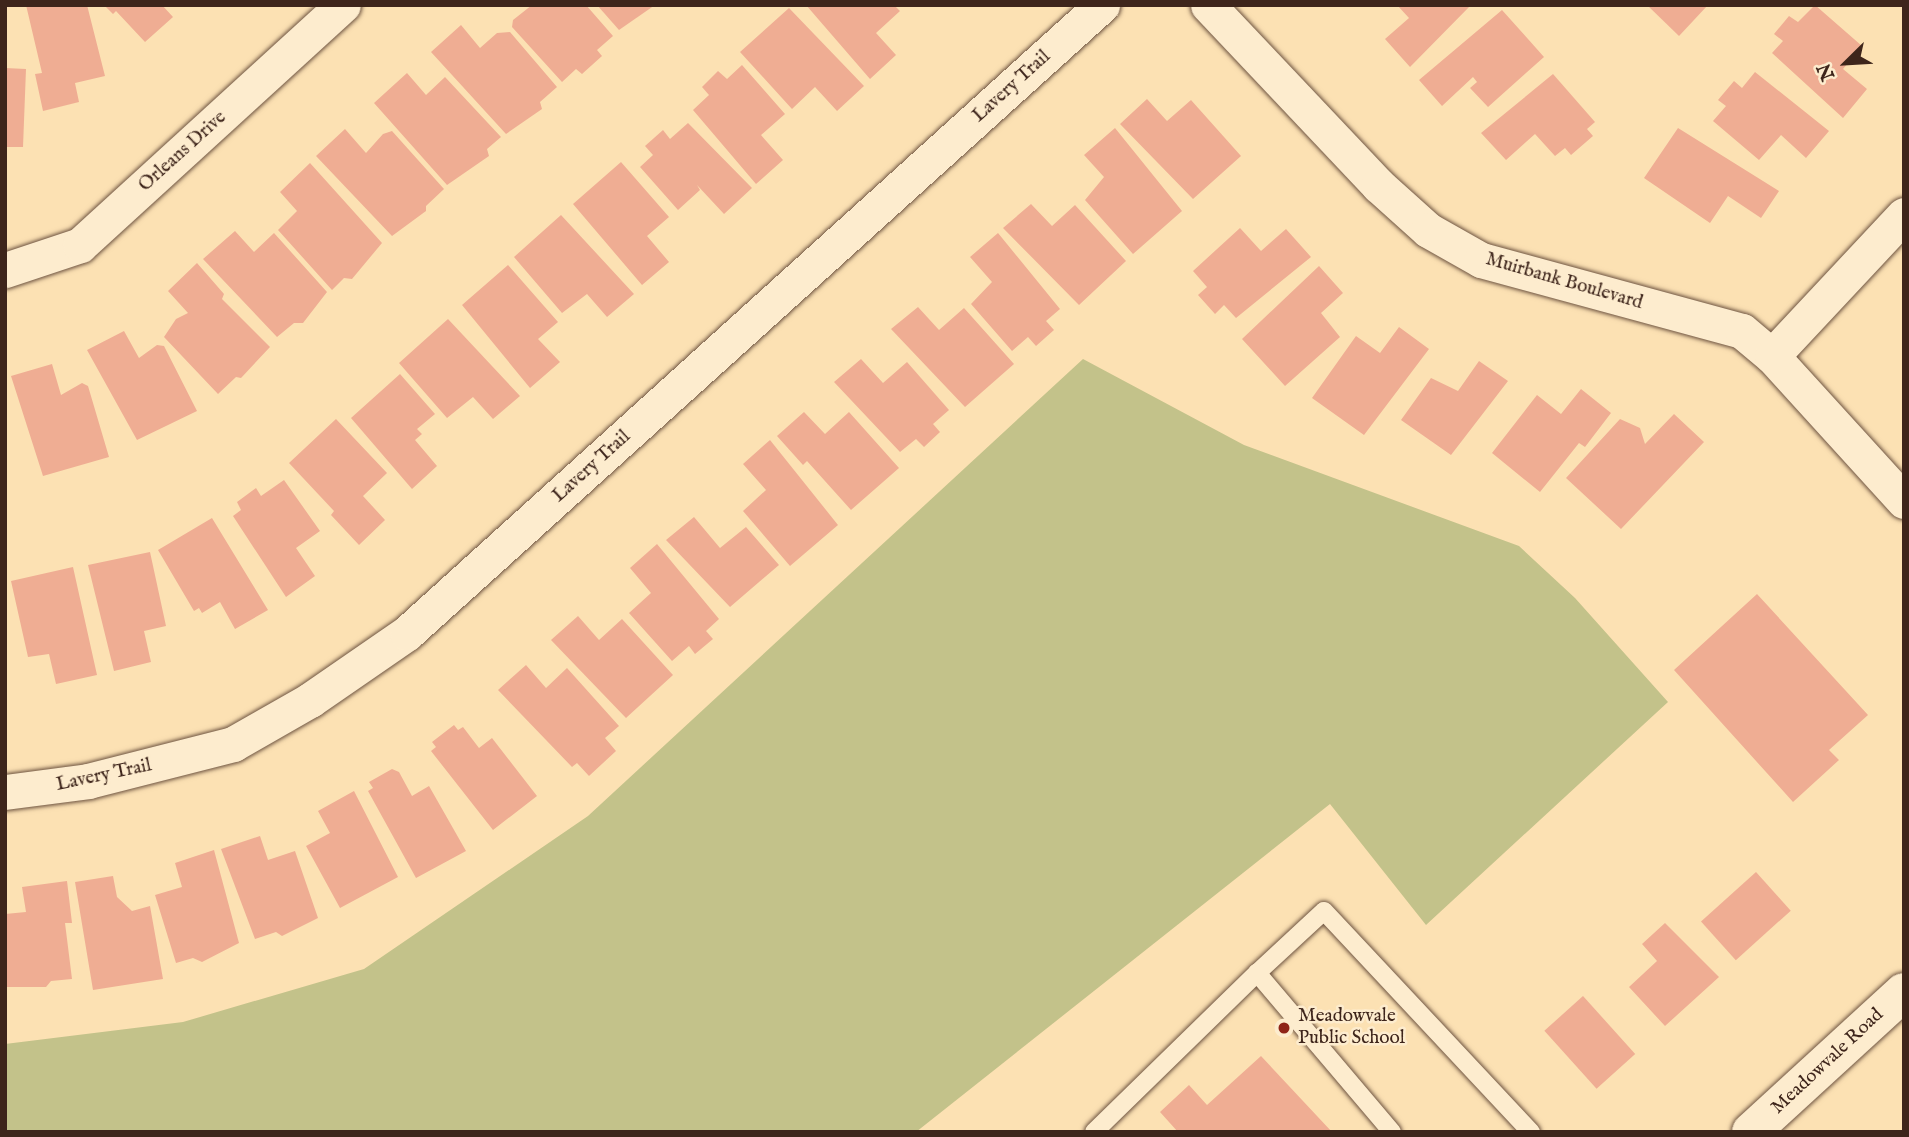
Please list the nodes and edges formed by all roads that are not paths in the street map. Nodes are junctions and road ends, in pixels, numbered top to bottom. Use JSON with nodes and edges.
{"nodes":[{"id":1,"x":343,"y":5,"type":"edge"},
{"id":2,"x":1102,"y":5,"type":"edge"},
{"id":3,"x":1208,"y":5,"type":"edge"},
{"id":4,"x":1904,"y":215,"type":"edge"},
{"id":5,"x":5,"y":270,"type":"edge"},
{"id":6,"x":1772,"y":356,"type":"junction"},
{"id":7,"x":1904,"y":501,"type":"edge"},
{"id":8,"x":5,"y":792,"type":"edge"},
{"id":9,"x":1257,"y":972,"type":"junction"},
{"id":10,"x":1904,"y":992,"type":"edge"},
{"id":11,"x":1094,"y":1132,"type":"edge"},
{"id":12,"x":1392,"y":1132,"type":"edge"},
{"id":13,"x":1531,"y":1132,"type":"edge"},
{"id":14,"x":1751,"y":1132,"type":"edge"}],
"edges":[{"from":1,"to":5,"type":"street","name":"Orleans Drive"},
{"from":2,"to":8,"type":"street","name":"Lavery Trail"},
{"from":3,"to":6,"type":"street","name":"Muirbank Boulevard"},
{"from":4,"to":6,"type":"street"},
{"from":6,"to":7,"type":"street","name":"Muirbank Boulevard"},
{"from":9,"to":11,"type":"lane"},
{"from":9,"to":12,"type":"lane"},
{"from":9,"to":13,"type":"lane"},
{"from":10,"to":14,"type":"main road","name":"Meadowvale Road"}]}
